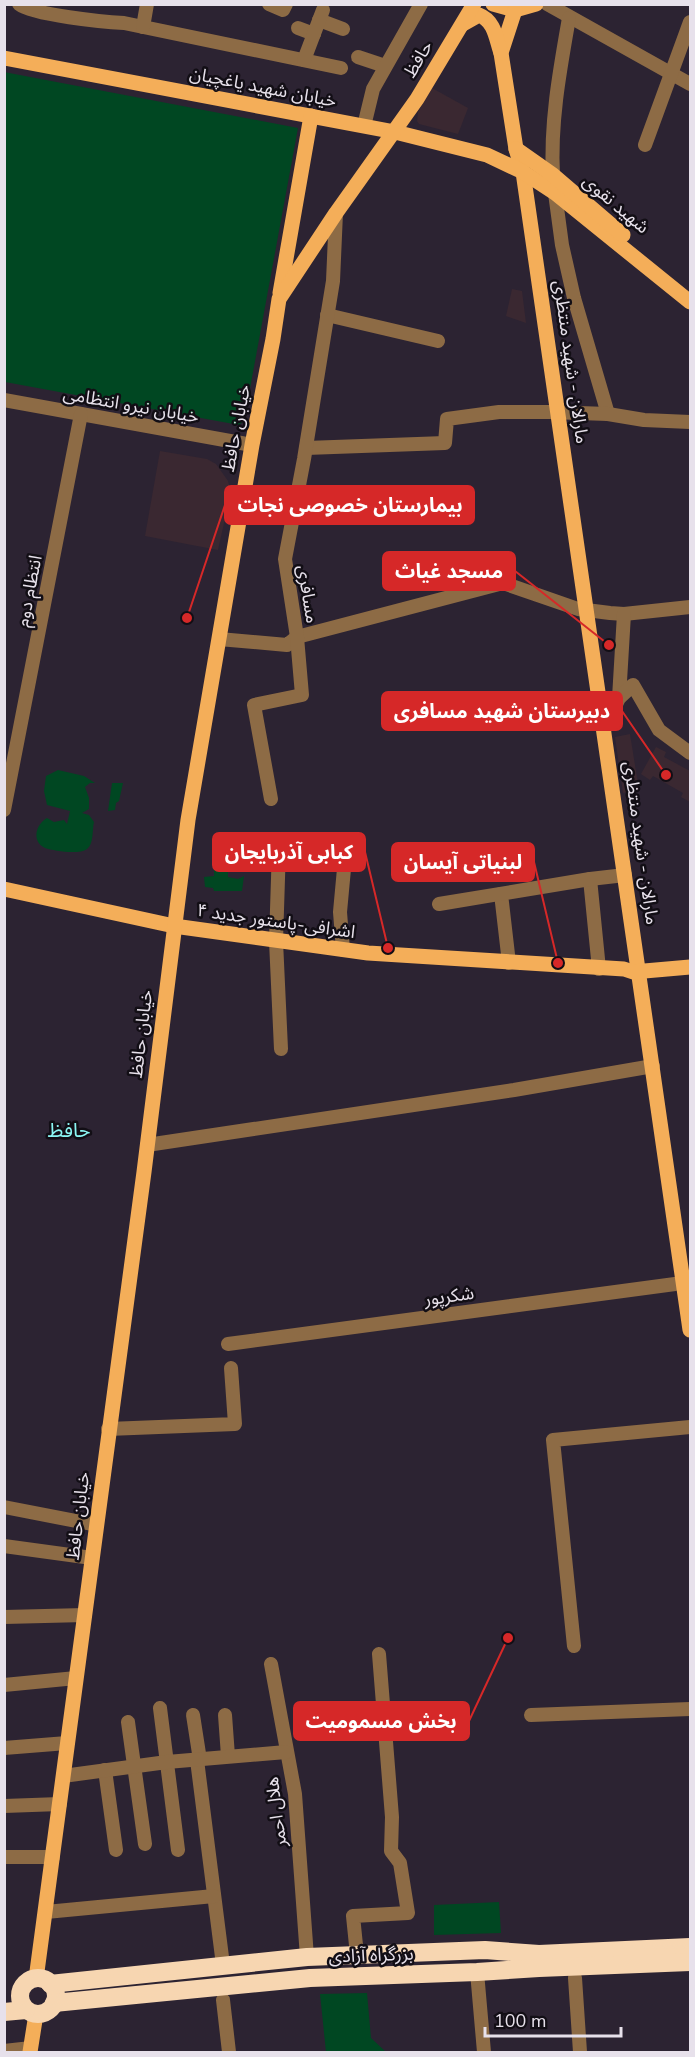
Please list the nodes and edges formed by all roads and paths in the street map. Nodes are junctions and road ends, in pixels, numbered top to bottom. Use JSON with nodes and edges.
{"nodes":[{"id":1,"x":19,"y":4,"type":"edge"},
{"id":2,"x":147,"y":4,"type":"edge"},
{"id":3,"x":269,"y":4,"type":"edge"},
{"id":4,"x":286,"y":4,"type":"edge"},
{"id":5,"x":422,"y":4,"type":"edge"},
{"id":6,"x":474,"y":4,"type":"edge"},
{"id":7,"x":493,"y":4,"type":"edge"},
{"id":8,"x":536,"y":4,"type":"edge"},
{"id":9,"x":547,"y":4,"type":"edge"},
{"id":10,"x":52,"y":9,"type":"edge"},
{"id":11,"x":514,"y":10,"type":"junction"},
{"id":12,"x":569,"y":18,"type":"junction"},
{"id":13,"x":690,"y":22,"type":"edge"},
{"id":14,"x":461,"y":25,"type":"junction"},
{"id":15,"x":143,"y":27,"type":"junction"},
{"id":16,"x":298,"y":28,"type":"dead end"},
{"id":17,"x":343,"y":29,"type":"dead end"},
{"id":18,"x":314,"y":34,"type":"junction"},
{"id":19,"x":501,"y":53,"type":"junction"},
{"id":20,"x":358,"y":57,"type":"dead end"},
{"id":21,"x":4,"y":58,"type":"edge"},
{"id":22,"x":304,"y":60,"type":"junction"},
{"id":23,"x":386,"y":66,"type":"junction"},
{"id":24,"x":341,"y":68,"type":"dead end"},
{"id":25,"x":673,"y":75,"type":"junction"},
{"id":26,"x":690,"y":84,"type":"edge"},
{"id":27,"x":311,"y":116,"type":"junction"},
{"id":28,"x":364,"y":126,"type":"junction"},
{"id":29,"x":395,"y":132,"type":"junction"},
{"id":30,"x":645,"y":145,"type":"dead end"},
{"id":31,"x":516,"y":149,"type":"junction"},
{"id":32,"x":518,"y":169,"type":"junction"},
{"id":33,"x":553,"y":175,"type":"junction"},
{"id":34,"x":555,"y":193,"type":"junction"},
{"id":35,"x":336,"y":213,"type":"junction"},
{"id":36,"x":690,"y":290,"type":"edge"},
{"id":37,"x":279,"y":299,"type":"junction"},
{"id":38,"x":690,"y":302,"type":"edge"},
{"id":39,"x":327,"y":315,"type":"junction"},
{"id":40,"x":438,"y":341,"type":"dead end"},
{"id":41,"x":4,"y":400,"type":"edge"},
{"id":42,"x":554,"y":412,"type":"junction"},
{"id":43,"x":81,"y":414,"type":"junction"},
{"id":44,"x":608,"y":414,"type":"junction"},
{"id":45,"x":690,"y":422,"type":"edge"},
{"id":46,"x":252,"y":445,"type":"junction"},
{"id":47,"x":306,"y":448,"type":"junction"},
{"id":48,"x":690,"y":607,"type":"edge"},
{"id":49,"x":588,"y":610,"type":"junction"},
{"id":50,"x":624,"y":614,"type":"junction"},
{"id":51,"x":297,"y":637,"type":"junction"},
{"id":52,"x":219,"y":639,"type":"junction"},
{"id":53,"x":619,"y":698,"type":"junction"},
{"id":54,"x":605,"y":728,"type":"junction"},
{"id":55,"x":690,"y":753,"type":"edge"},
{"id":56,"x":271,"y":799,"type":"dead end"},
{"id":57,"x":4,"y":810,"type":"edge"},
{"id":58,"x":279,"y":847,"type":"dead end"},
{"id":59,"x":345,"y":858,"type":"dead end"},
{"id":60,"x":626,"y":875,"type":"junction"},
{"id":61,"x":590,"y":879,"type":"junction"},
{"id":62,"x":4,"y":889,"type":"edge"},
{"id":63,"x":501,"y":894,"type":"junction"},
{"id":64,"x":439,"y":904,"type":"dead end"},
{"id":65,"x":174,"y":926,"type":"junction"},
{"id":66,"x":276,"y":941,"type":"junction"},
{"id":67,"x":343,"y":950,"type":"junction"},
{"id":68,"x":690,"y":957,"type":"edge"},
{"id":69,"x":509,"y":963,"type":"junction"},
{"id":70,"x":690,"y":967,"type":"edge"},
{"id":71,"x":599,"y":969,"type":"junction"},
{"id":72,"x":634,"y":969,"type":"junction"},
{"id":73,"x":281,"y":1049,"type":"dead end"},
{"id":74,"x":653,"y":1066,"type":"junction"},
{"id":75,"x":147,"y":1145,"type":"junction"},
{"id":76,"x":686,"y":1261,"type":"edge"},
{"id":77,"x":675,"y":1284,"type":"dead end"},
{"id":78,"x":690,"y":1330,"type":"edge"},
{"id":79,"x":228,"y":1344,"type":"dead end"},
{"id":80,"x":231,"y":1368,"type":"dead end"},
{"id":81,"x":690,"y":1426,"type":"edge"},
{"id":82,"x":108,"y":1429,"type":"junction"},
{"id":83,"x":4,"y":1507,"type":"edge"},
{"id":84,"x":97,"y":1525,"type":"junction"},
{"id":85,"x":4,"y":1546,"type":"edge"},
{"id":86,"x":93,"y":1558,"type":"junction"},
{"id":87,"x":85,"y":1615,"type":"junction"},
{"id":88,"x":4,"y":1617,"type":"edge"},
{"id":89,"x":574,"y":1646,"type":"dead end"},
{"id":90,"x":379,"y":1654,"type":"dead end"},
{"id":91,"x":271,"y":1664,"type":"dead end"},
{"id":92,"x":76,"y":1678,"type":"junction"},
{"id":93,"x":4,"y":1685,"type":"edge"},
{"id":94,"x":160,"y":1708,"type":"dead end"},
{"id":95,"x":690,"y":1709,"type":"edge"},
{"id":96,"x":193,"y":1715,"type":"dead end"},
{"id":97,"x":225,"y":1715,"type":"dead end"},
{"id":98,"x":531,"y":1715,"type":"dead end"},
{"id":99,"x":128,"y":1722,"type":"dead end"},
{"id":100,"x":67,"y":1743,"type":"junction"},
{"id":101,"x":4,"y":1748,"type":"edge"},
{"id":102,"x":286,"y":1752,"type":"junction"},
{"id":103,"x":228,"y":1756,"type":"junction"},
{"id":104,"x":198,"y":1760,"type":"junction"},
{"id":105,"x":167,"y":1762,"type":"junction"},
{"id":106,"x":136,"y":1766,"type":"junction"},
{"id":107,"x":105,"y":1770,"type":"junction"},
{"id":108,"x":63,"y":1776,"type":"junction"},
{"id":109,"x":60,"y":1804,"type":"junction"},
{"id":110,"x":4,"y":1806,"type":"edge"},
{"id":111,"x":145,"y":1844,"type":"dead end"},
{"id":112,"x":116,"y":1850,"type":"dead end"},
{"id":113,"x":178,"y":1850,"type":"dead end"},
{"id":114,"x":4,"y":1857,"type":"edge"},
{"id":115,"x":53,"y":1857,"type":"junction"},
{"id":116,"x":214,"y":1896,"type":"junction"},
{"id":117,"x":45,"y":1912,"type":"junction"},
{"id":118,"x":690,"y":1938,"type":"edge"},
{"id":119,"x":690,"y":1947,"type":"edge"},
{"id":120,"x":485,"y":1950,"type":"junction"},
{"id":121,"x":357,"y":1955,"type":"junction"},
{"id":122,"x":306,"y":1957,"type":"junction"},
{"id":123,"x":690,"y":1962,"type":"edge"},
{"id":124,"x":223,"y":1965,"type":"junction"},
{"id":125,"x":477,"y":1972,"type":"junction"},
{"id":126,"x":690,"y":1974,"type":"edge"},
{"id":127,"x":575,"y":1978,"type":"junction"},
{"id":128,"x":28,"y":1985,"type":"edge"},
{"id":129,"x":223,"y":2000,"type":"dead end"},
{"id":130,"x":54,"y":2003,"type":"junction"},
{"id":131,"x":31,"y":2012,"type":"junction"},
{"id":132,"x":4,"y":2013,"type":"edge"},
{"id":133,"x":4,"y":2050,"type":"edge"},
{"id":134,"x":31,"y":2050,"type":"edge"},
{"id":135,"x":229,"y":2052,"type":"edge"},
{"id":136,"x":484,"y":2052,"type":"edge"},
{"id":137,"x":580,"y":2052,"type":"edge"}],
"edges":[{"from":1,"to":10,"type":"street"},
{"from":2,"to":15,"type":"street"},
{"from":3,"to":4,"type":"street"},
{"from":5,"to":23,"type":"street"},
{"from":6,"to":14,"type":"main road","name":"حافظ"},
{"from":7,"to":11,"type":"main road"},
{"from":8,"to":11,"type":"main road"},
{"from":9,"to":12,"type":"street"},
{"from":10,"to":15,"type":"street"},
{"from":11,"to":19,"type":"main road"},
{"from":12,"to":25,"type":"street"},
{"from":12,"to":33,"type":"street"},
{"from":13,"to":25,"type":"street"},
{"from":14,"to":19,"type":"main road","name":"مارالان - شهید منتظری"},
{"from":14,"to":29,"type":"main road","name":"حافظ"},
{"from":15,"to":22,"type":"street"},
{"from":16,"to":18,"type":"street"},
{"from":17,"to":18,"type":"street"},
{"from":18,"to":22,"type":"street"},
{"from":19,"to":31,"type":"main road","name":"مارالان - شهید منتظری"},
{"from":20,"to":23,"type":"street"},
{"from":21,"to":27,"type":"main road","name":"خیابان شهید یاغچیان"},
{"from":22,"to":24,"type":"street"},
{"from":23,"to":28,"type":"street"},
{"from":25,"to":26,"type":"street"},
{"from":25,"to":30,"type":"street"},
{"from":27,"to":28,"type":"main road","name":"خیابان شهید یاغچیان"},
{"from":27,"to":37,"type":"main road"},
{"from":28,"to":29,"type":"main road","name":"خیابان شهید یاغچیان"},
{"from":29,"to":32,"type":"main road","name":"خیابان شهید یاغچیان"},
{"from":29,"to":35,"type":"main road","name":"خیابان حافظ"},
{"from":31,"to":32,"type":"main road","name":"مارالان - شهید منتظری"},
{"from":31,"to":33,"type":"main road","name":"شهید نقوی"},
{"from":32,"to":34,"type":"main road","name":"شهید نقوی"},
{"from":32,"to":42,"type":"main road","name":"مارالان - شهید منتظری"},
{"from":33,"to":36,"type":"main road","name":"شهید نقوی"},
{"from":34,"to":38,"type":"main road","name":"شهید نقوی"},
{"from":34,"to":44,"type":"street"},
{"from":35,"to":37,"type":"main road","name":"خیابان حافظ"},
{"from":35,"to":39,"type":"street","name":"مسافری"},
{"from":37,"to":46,"type":"main road","name":"خیابان حافظ"},
{"from":39,"to":40,"type":"street"},
{"from":39,"to":47,"type":"street","name":"مسافری"},
{"from":41,"to":43,"type":"street","name":"خیابان نیرو انتظامی"},
{"from":42,"to":44,"type":"street"},
{"from":42,"to":47,"type":"street"},
{"from":42,"to":49,"type":"main road","name":"مارالان - شهید منتظری"},
{"from":43,"to":46,"type":"street","name":"خیابان نیرو انتظامی"},
{"from":43,"to":57,"type":"street","name":"انتظام دوم"},
{"from":44,"to":45,"type":"street"},
{"from":46,"to":52,"type":"main road","name":"خیابان حافظ"},
{"from":47,"to":51,"type":"street","name":"مسافری"},
{"from":48,"to":50,"type":"street"},
{"from":49,"to":50,"type":"street"},
{"from":49,"to":51,"type":"street"},
{"from":49,"to":54,"type":"main road","name":"مارالان - شهید منتظری"},
{"from":50,"to":53,"type":"street"},
{"from":51,"to":52,"type":"street"},
{"from":51,"to":56,"type":"street","name":"مسافری"},
{"from":52,"to":65,"type":"main road","name":"خیابان حافظ"},
{"from":53,"to":54,"type":"street"},
{"from":53,"to":55,"type":"street"},
{"from":54,"to":60,"type":"main road","name":"مارالان - شهید منتظری"},
{"from":58,"to":66,"type":"street"},
{"from":59,"to":67,"type":"street"},
{"from":60,"to":61,"type":"street"},
{"from":60,"to":72,"type":"main road","name":"مارالان - شهید منتظری"},
{"from":61,"to":63,"type":"street"},
{"from":61,"to":71,"type":"street"},
{"from":62,"to":65,"type":"main road","name":"اشرافی-پاستور جدید ۴"},
{"from":63,"to":64,"type":"street"},
{"from":63,"to":69,"type":"street"},
{"from":65,"to":66,"type":"main road","name":"اشرافی-پاستور جدید ۴"},
{"from":65,"to":75,"type":"main road","name":"خیابان حافظ"},
{"from":66,"to":67,"type":"main road","name":"اشرافی-پاستور جدید ۴"},
{"from":66,"to":73,"type":"street"},
{"from":67,"to":69,"type":"main road","name":"اشرافی-پاستور جدید ۴"},
{"from":68,"to":72,"type":"main road"},
{"from":69,"to":71,"type":"main road","name":"اشرافی-پاستور جدید ۴"},
{"from":70,"to":72,"type":"main road"},
{"from":71,"to":72,"type":"main road","name":"اشرافی-پاستور جدید ۴"},
{"from":72,"to":74,"type":"main road","name":"مارالان - شهید منتظری"},
{"from":74,"to":75,"type":"street"},
{"from":74,"to":76,"type":"main road","name":"مارالان - شهید منتظری"},
{"from":75,"to":82,"type":"main road","name":"خیابان حافظ"},
{"from":76,"to":78,"type":"main road","name":"مارالان - شهید منتظری"},
{"from":77,"to":79,"type":"street","name":"شکرپور"},
{"from":80,"to":82,"type":"street"},
{"from":81,"to":89,"type":"street"},
{"from":82,"to":84,"type":"main road","name":"خیابان حافظ"},
{"from":83,"to":84,"type":"street"},
{"from":84,"to":86,"type":"main road","name":"خیابان حافظ"},
{"from":85,"to":86,"type":"street"},
{"from":86,"to":87,"type":"main road","name":"خیابان حافظ"},
{"from":87,"to":88,"type":"street"},
{"from":87,"to":92,"type":"main road","name":"خیابان حافظ"},
{"from":90,"to":121,"type":"street"},
{"from":91,"to":102,"type":"street","name":"هلال احمر"},
{"from":92,"to":93,"type":"street"},
{"from":92,"to":100,"type":"main road","name":"خیابان حافظ"},
{"from":94,"to":105,"type":"street"},
{"from":95,"to":98,"type":"street"},
{"from":96,"to":104,"type":"street"},
{"from":97,"to":103,"type":"street"},
{"from":99,"to":106,"type":"street"},
{"from":100,"to":101,"type":"street"},
{"from":100,"to":108,"type":"main road","name":"خیابان حافظ"},
{"from":102,"to":103,"type":"street"},
{"from":102,"to":122,"type":"street","name":"هلال احمر"},
{"from":103,"to":104,"type":"street"},
{"from":104,"to":105,"type":"street"},
{"from":104,"to":116,"type":"street"},
{"from":105,"to":106,"type":"street"},
{"from":105,"to":113,"type":"street"},
{"from":106,"to":107,"type":"street"},
{"from":106,"to":111,"type":"street"},
{"from":107,"to":108,"type":"street"},
{"from":107,"to":112,"type":"street"},
{"from":108,"to":109,"type":"main road","name":"خیابان حافظ"},
{"from":109,"to":110,"type":"street"},
{"from":109,"to":115,"type":"main road","name":"خیابان حافظ"},
{"from":114,"to":115,"type":"street"},
{"from":115,"to":117,"type":"main road","name":"خیابان حافظ"},
{"from":116,"to":117,"type":"street"},
{"from":116,"to":124,"type":"street"},
{"from":117,"to":128,"type":"main road","name":"خیابان حافظ"},
{"from":118,"to":120,"type":"highway","name":"بزرگراه آزادی"},
{"from":119,"to":120,"type":"highway","name":"بزرگراه آزادی"},
{"from":120,"to":121,"type":"highway","name":"بزرگراه آزادی"},
{"from":121,"to":122,"type":"highway","name":"بزرگراه آزادی"},
{"from":122,"to":124,"type":"highway","name":"بزرگراه آزادی"},
{"from":123,"to":125,"type":"highway","name":"بزرگراه آزادی"},
{"from":124,"to":128,"type":"highway","name":"بزرگراه آزادی"},
{"from":125,"to":127,"type":"highway"},
{"from":125,"to":130,"type":"highway","name":"بزرگراه آزادی"},
{"from":125,"to":136,"type":"street"},
{"from":126,"to":127,"type":"highway"},
{"from":127,"to":137,"type":"street"},
{"from":128,"to":130,"type":"highway"},
{"from":128,"to":131,"type":"highway"},
{"from":129,"to":135,"type":"street"},
{"from":130,"to":131,"type":"highway"},
{"from":131,"to":132,"type":"highway"},
{"from":131,"to":134,"type":"main road"},
{"from":133,"to":134,"type":"street"}]}
